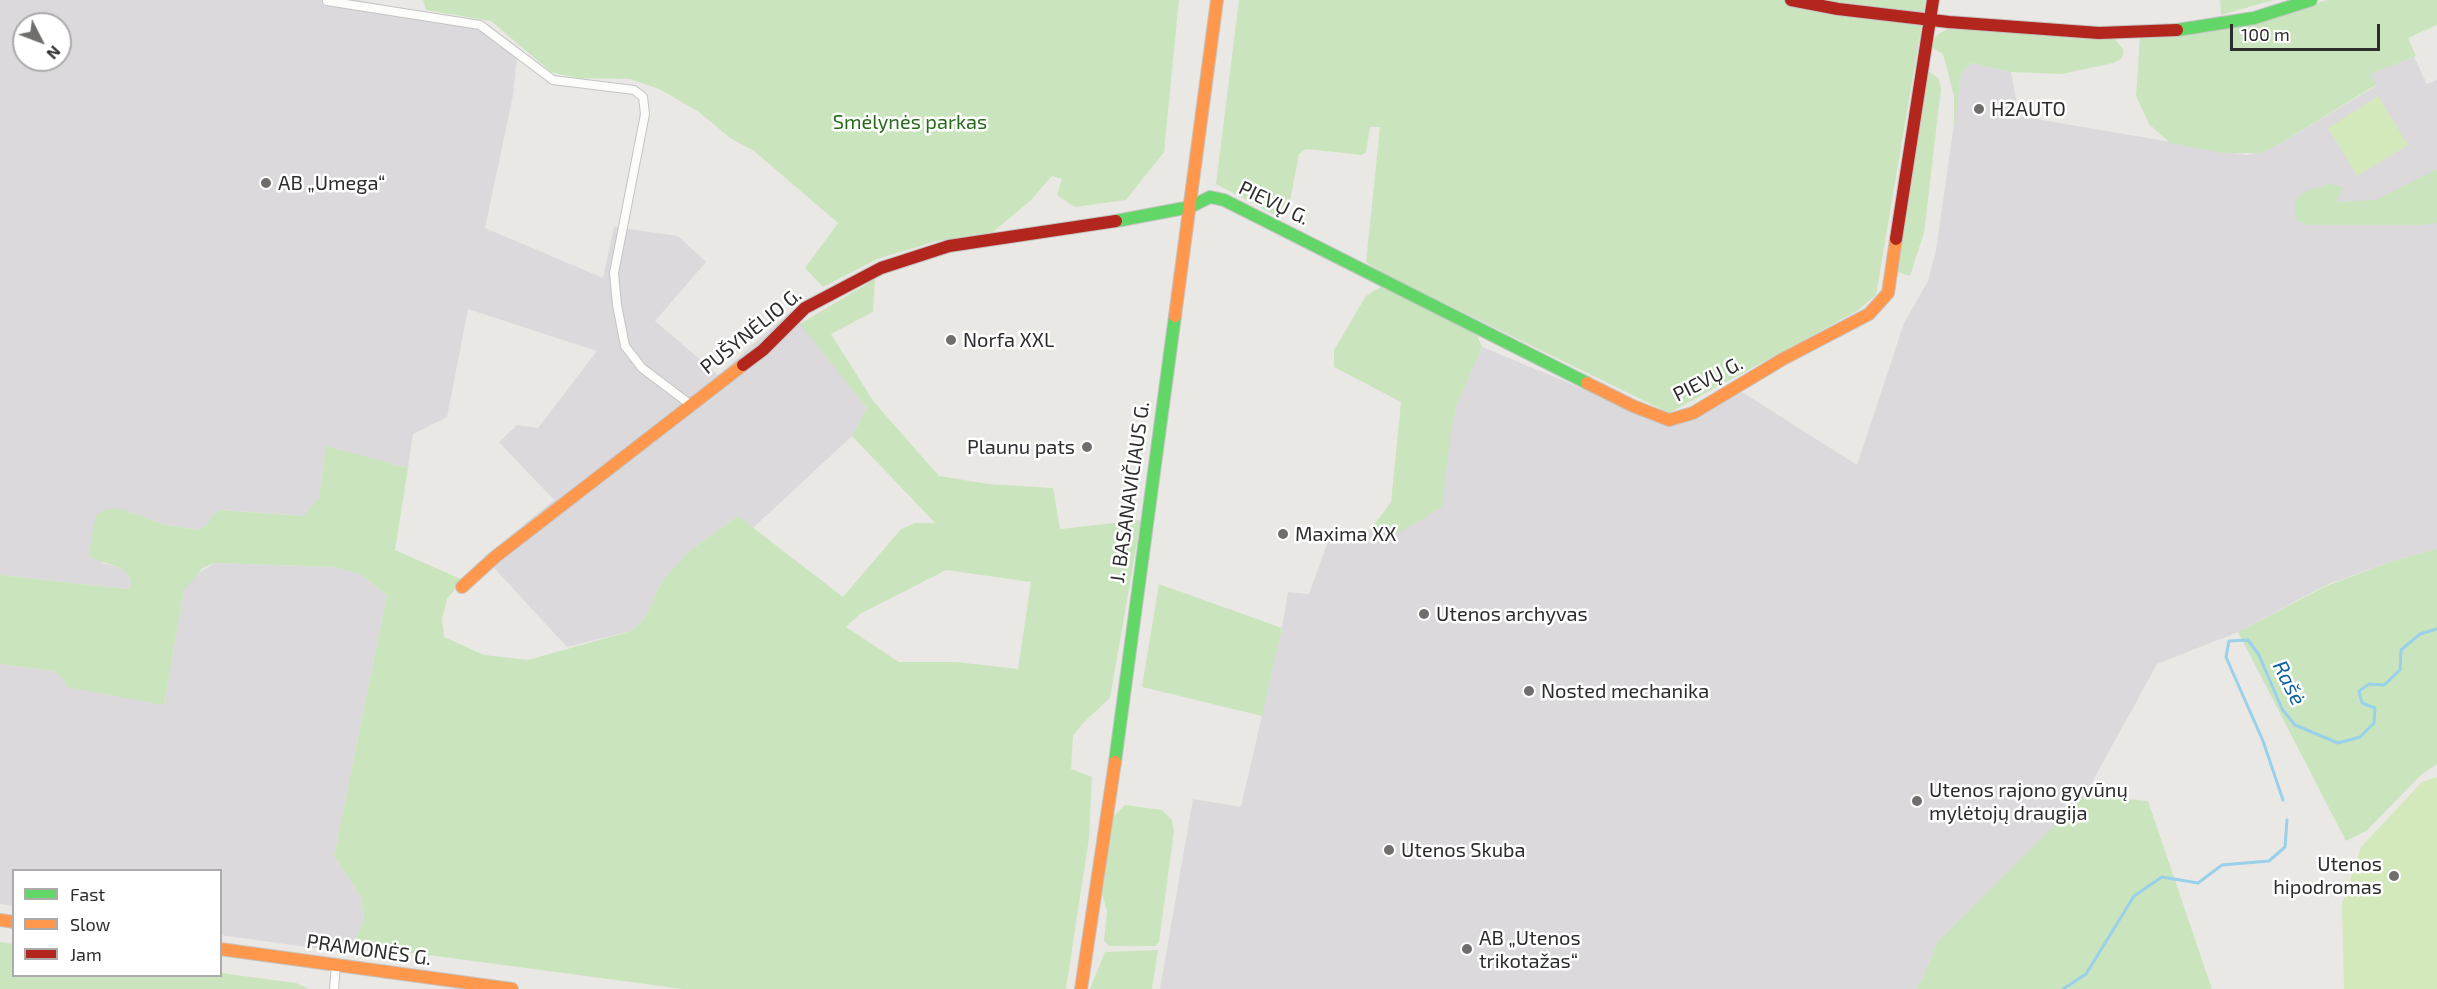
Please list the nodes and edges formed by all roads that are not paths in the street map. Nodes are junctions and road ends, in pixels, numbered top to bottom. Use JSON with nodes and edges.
{"nodes":[{"id":1,"x":1217,"y":0,"type":"edge"},
{"id":2,"x":1791,"y":0,"type":"edge"},
{"id":3,"x":1933,"y":0,"type":"edge"},
{"id":4,"x":2311,"y":0,"type":"edge"},
{"id":5,"x":327,"y":1,"type":"edge"},
{"id":6,"x":1929,"y":19,"type":"junction"},
{"id":7,"x":1190,"y":207,"type":"junction"},
{"id":8,"x":691,"y":405,"type":"junction"},
{"id":9,"x":462,"y":587,"type":"dead end"},
{"id":10,"x":222,"y":949,"type":"edge"},
{"id":11,"x":336,"y":965,"type":"junction"},
{"id":12,"x":334,"y":989,"type":"edge"},
{"id":13,"x":512,"y":989,"type":"edge"},
{"id":14,"x":1081,"y":989,"type":"edge"}],
"edges":[{"from":1,"to":7,"type":"main road","name":"J. BASANAVIČIAUS G."},
{"from":2,"to":6,"type":"main road"},
{"from":3,"to":6,"type":"main road","name":"PIEVŲ G."},
{"from":4,"to":6,"type":"main road"},
{"from":5,"to":8,"type":"street"},
{"from":6,"to":7,"type":"main road","name":"PIEVŲ G."},
{"from":7,"to":8,"type":"main road","name":"PUŠYNĖLIO G."},
{"from":7,"to":14,"type":"main road","name":"J. BASANAVIČIAUS G."},
{"from":8,"to":9,"type":"main road","name":"PUŠYNĖLIO G."},
{"from":10,"to":11,"type":"main road","name":"PRAMONĖS G."},
{"from":11,"to":12,"type":"street"},
{"from":11,"to":13,"type":"main road","name":"PRAMONĖS G."}]}
